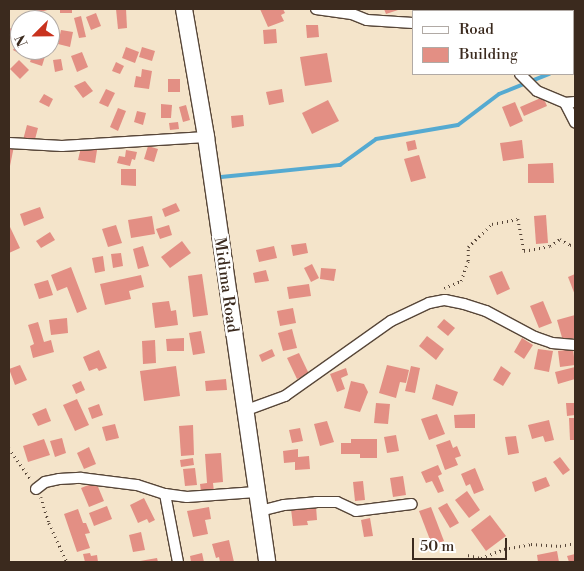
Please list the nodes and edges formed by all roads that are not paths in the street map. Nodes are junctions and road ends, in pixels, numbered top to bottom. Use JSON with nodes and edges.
{"nodes":[{"id":1,"x":184,"y":9,"type":"edge"},
{"id":2,"x":316,"y":9,"type":"edge"},
{"id":3,"x":412,"y":23,"type":"edge"},
{"id":4,"x":521,"y":75,"type":"edge"},
{"id":5,"x":570,"y":102,"type":"edge"},
{"id":6,"x":575,"y":123,"type":"edge"},
{"id":7,"x":206,"y":137,"type":"junction"},
{"id":8,"x":9,"y":143,"type":"edge"},
{"id":9,"x":575,"y":345,"type":"edge"},
{"id":10,"x":244,"y":411,"type":"junction"},
{"id":11,"x":36,"y":489,"type":"road end"},
{"id":12,"x":256,"y":492,"type":"junction"},
{"id":13,"x":165,"y":494,"type":"junction"},
{"id":14,"x":412,"y":504,"type":"dead end"},
{"id":15,"x":260,"y":511,"type":"junction"},
{"id":16,"x":178,"y":562,"type":"edge"},
{"id":17,"x":267,"y":562,"type":"edge"}],
"edges":[{"from":1,"to":7,"type":"main road","name":"Midima Road"},
{"from":2,"to":3,"type":"street"},
{"from":4,"to":5,"type":"street"},
{"from":5,"to":6,"type":"street"},
{"from":7,"to":8,"type":"street"},
{"from":7,"to":10,"type":"main road","name":"Midima Road"},
{"from":9,"to":10,"type":"street"},
{"from":10,"to":12,"type":"main road","name":"Midima Road"},
{"from":11,"to":13,"type":"street"},
{"from":12,"to":13,"type":"street"},
{"from":12,"to":15,"type":"main road","name":"Midima Road"},
{"from":13,"to":16,"type":"street"},
{"from":14,"to":15,"type":"street"},
{"from":15,"to":17,"type":"main road","name":"Midima Road"}]}
